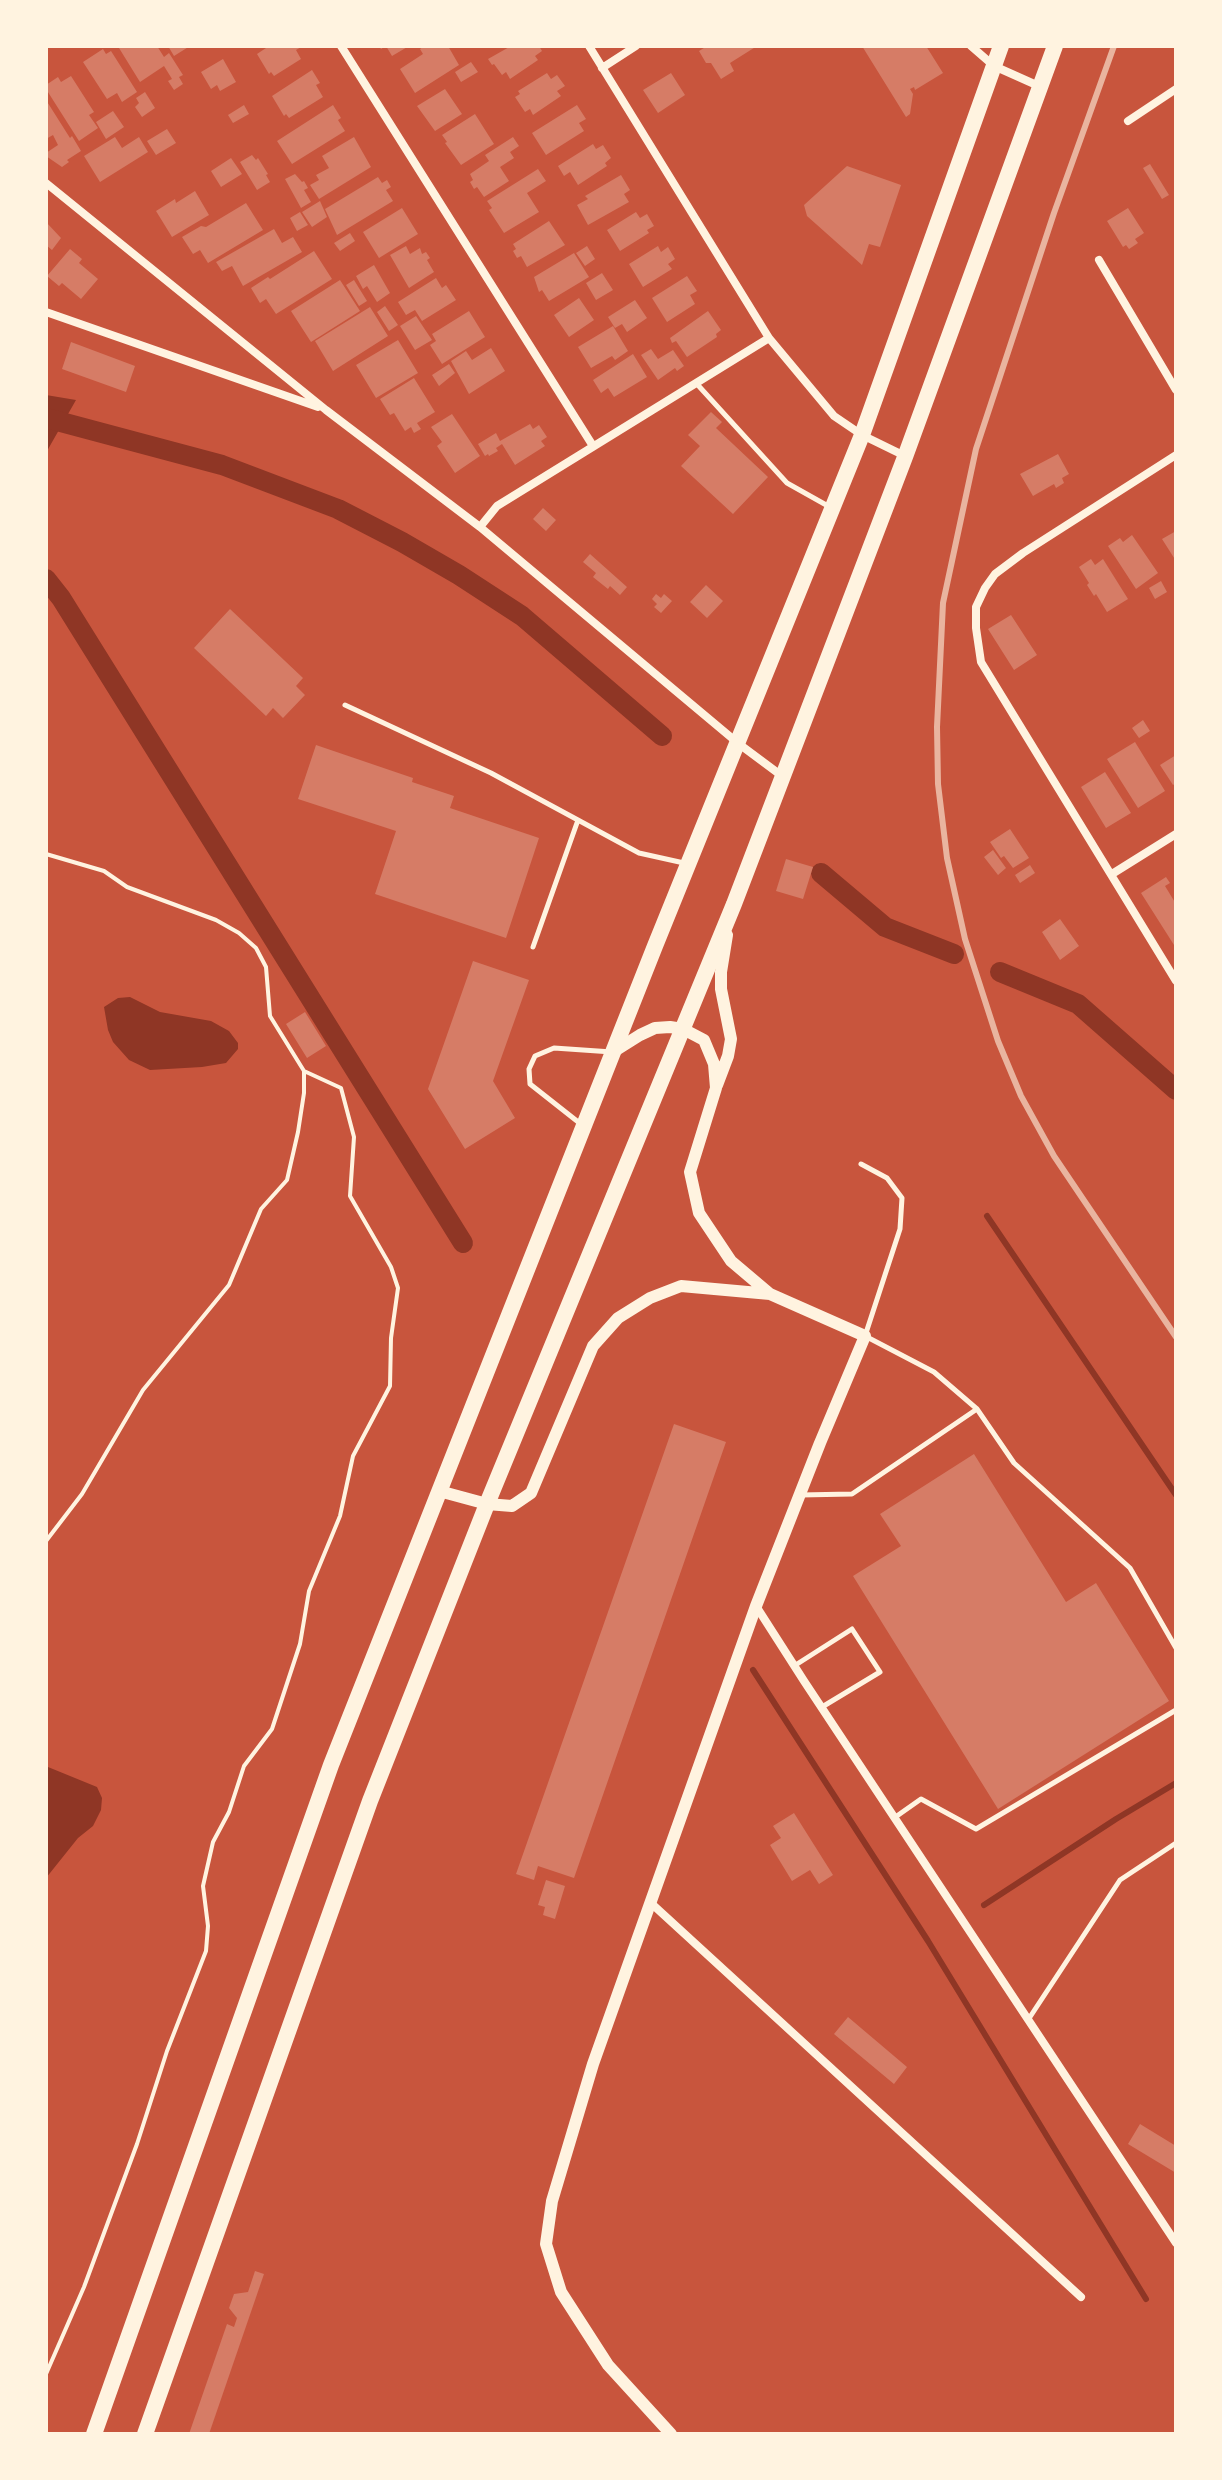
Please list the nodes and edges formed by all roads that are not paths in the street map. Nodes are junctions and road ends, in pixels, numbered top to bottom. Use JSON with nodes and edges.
{"nodes":[{"id":1,"x":341,"y":46,"type":"edge"},
{"id":2,"x":589,"y":46,"type":"edge"},
{"id":3,"x":636,"y":46,"type":"edge"},
{"id":4,"x":971,"y":46,"type":"edge"},
{"id":5,"x":1001,"y":46,"type":"edge"},
{"id":6,"x":1055,"y":46,"type":"edge"},
{"id":7,"x":994,"y":66,"type":"junction"},
{"id":8,"x":602,"y":68,"type":"junction"},
{"id":9,"x":1041,"y":87,"type":"junction"},
{"id":10,"x":1176,"y":89,"type":"edge"},
{"id":11,"x":1128,"y":121,"type":"dead end"},
{"id":12,"x":46,"y":183,"type":"edge"},
{"id":13,"x":1099,"y":260,"type":"dead end"},
{"id":14,"x":46,"y":312,"type":"edge"},
{"id":15,"x":769,"y":338,"type":"junction"},
{"id":16,"x":695,"y":383,"type":"junction"},
{"id":17,"x":1176,"y":390,"type":"edge"},
{"id":18,"x":326,"y":410,"type":"junction"},
{"id":19,"x":862,"y":435,"type":"junction"},
{"id":20,"x":593,"y":446,"type":"junction"},
{"id":21,"x":1176,"y":455,"type":"edge"},
{"id":22,"x":905,"y":457,"type":"junction"},
{"id":23,"x":832,"y":509,"type":"junction"},
{"id":24,"x":480,"y":527,"type":"junction"},
{"id":25,"x":345,"y":705,"type":"dead end"},
{"id":26,"x":739,"y":744,"type":"junction"},
{"id":27,"x":782,"y":777,"type":"junction"},
{"id":28,"x":578,"y":820,"type":"junction"},
{"id":29,"x":1176,"y":834,"type":"edge"},
{"id":30,"x":689,"y":864,"type":"junction"},
{"id":31,"x":1112,"y":874,"type":"junction"},
{"id":32,"x":734,"y":904,"type":"junction"},
{"id":33,"x":533,"y":947,"type":"dead end"},
{"id":34,"x":1176,"y":981,"type":"edge"},
{"id":35,"x":683,"y":1029,"type":"junction"},
{"id":36,"x":613,"y":1052,"type":"junction"},
{"id":37,"x":716,"y":1088,"type":"junction"},
{"id":38,"x":584,"y":1127,"type":"junction"},
{"id":39,"x":861,"y":1164,"type":"dead end"},
{"id":40,"x":770,"y":1294,"type":"junction"},
{"id":41,"x":865,"y":1336,"type":"junction"},
{"id":42,"x":977,"y":1409,"type":"junction"},
{"id":43,"x":439,"y":1491,"type":"junction"},
{"id":44,"x":799,"y":1495,"type":"junction"},
{"id":45,"x":487,"y":1504,"type":"junction"},
{"id":46,"x":756,"y":1606,"type":"junction"},
{"id":47,"x":1176,"y":1648,"type":"edge"},
{"id":48,"x":794,"y":1666,"type":"junction"},
{"id":49,"x":821,"y":1708,"type":"junction"},
{"id":50,"x":1176,"y":1710,"type":"edge"},
{"id":51,"x":894,"y":1818,"type":"junction"},
{"id":52,"x":1176,"y":1843,"type":"edge"},
{"id":53,"x":652,"y":1904,"type":"junction"},
{"id":54,"x":1028,"y":2020,"type":"junction"},
{"id":55,"x":1176,"y":2243,"type":"edge"},
{"id":56,"x":1081,"y":2297,"type":"dead end"},
{"id":57,"x":94,"y":2434,"type":"edge"},
{"id":58,"x":145,"y":2434,"type":"edge"},
{"id":59,"x":671,"y":2434,"type":"edge"}],
"edges":[{"from":1,"to":20,"type":"street"},
{"from":2,"to":8,"type":"street"},
{"from":3,"to":8,"type":"street"},
{"from":4,"to":7,"type":"street"},
{"from":5,"to":7,"type":"highway"},
{"from":6,"to":9,"type":"highway"},
{"from":7,"to":9,"type":"street"},
{"from":7,"to":19,"type":"highway"},
{"from":8,"to":15,"type":"street"},
{"from":9,"to":22,"type":"highway"},
{"from":10,"to":11,"type":"street"},
{"from":12,"to":18,"type":"street"},
{"from":13,"to":17,"type":"street"},
{"from":14,"to":18,"type":"street"},
{"from":15,"to":16,"type":"street"},
{"from":15,"to":19,"type":"street"},
{"from":16,"to":20,"type":"street"},
{"from":16,"to":23,"type":"lane"},
{"from":18,"to":24,"type":"street"},
{"from":19,"to":22,"type":"street"},
{"from":19,"to":23,"type":"highway"},
{"from":20,"to":24,"type":"street"},
{"from":21,"to":31,"type":"street"},
{"from":22,"to":27,"type":"highway"},
{"from":23,"to":26,"type":"highway"},
{"from":24,"to":26,"type":"street"},
{"from":25,"to":28,"type":"lane"},
{"from":26,"to":27,"type":"street"},
{"from":26,"to":30,"type":"highway"},
{"from":27,"to":32,"type":"highway"},
{"from":28,"to":30,"type":"lane"},
{"from":28,"to":33,"type":"lane"},
{"from":29,"to":31,"type":"street"},
{"from":30,"to":36,"type":"highway"},
{"from":31,"to":34,"type":"street"},
{"from":32,"to":35,"type":"highway"},
{"from":32,"to":37,"type":"street"},
{"from":35,"to":36,"type":"street"},
{"from":35,"to":37,"type":"street"},
{"from":35,"to":45,"type":"highway"},
{"from":36,"to":38,"type":"highway"},
{"from":36,"to":38,"type":"lane"},
{"from":37,"to":40,"type":"street"},
{"from":38,"to":43,"type":"highway"},
{"from":39,"to":41,"type":"lane"},
{"from":40,"to":41,"type":"street"},
{"from":40,"to":45,"type":"street"},
{"from":41,"to":42,"type":"lane"},
{"from":41,"to":44,"type":"street"},
{"from":42,"to":44,"type":"lane"},
{"from":42,"to":47,"type":"lane"},
{"from":43,"to":45,"type":"street"},
{"from":43,"to":57,"type":"highway"},
{"from":44,"to":46,"type":"street"},
{"from":45,"to":58,"type":"highway"},
{"from":46,"to":48,"type":"street"},
{"from":46,"to":53,"type":"street"},
{"from":48,"to":49,"type":"street"},
{"from":48,"to":49,"type":"lane"},
{"from":49,"to":51,"type":"street"},
{"from":50,"to":51,"type":"lane"},
{"from":51,"to":54,"type":"street"},
{"from":52,"to":54,"type":"lane"},
{"from":53,"to":56,"type":"street"},
{"from":53,"to":59,"type":"street"},
{"from":54,"to":55,"type":"street"}]}
